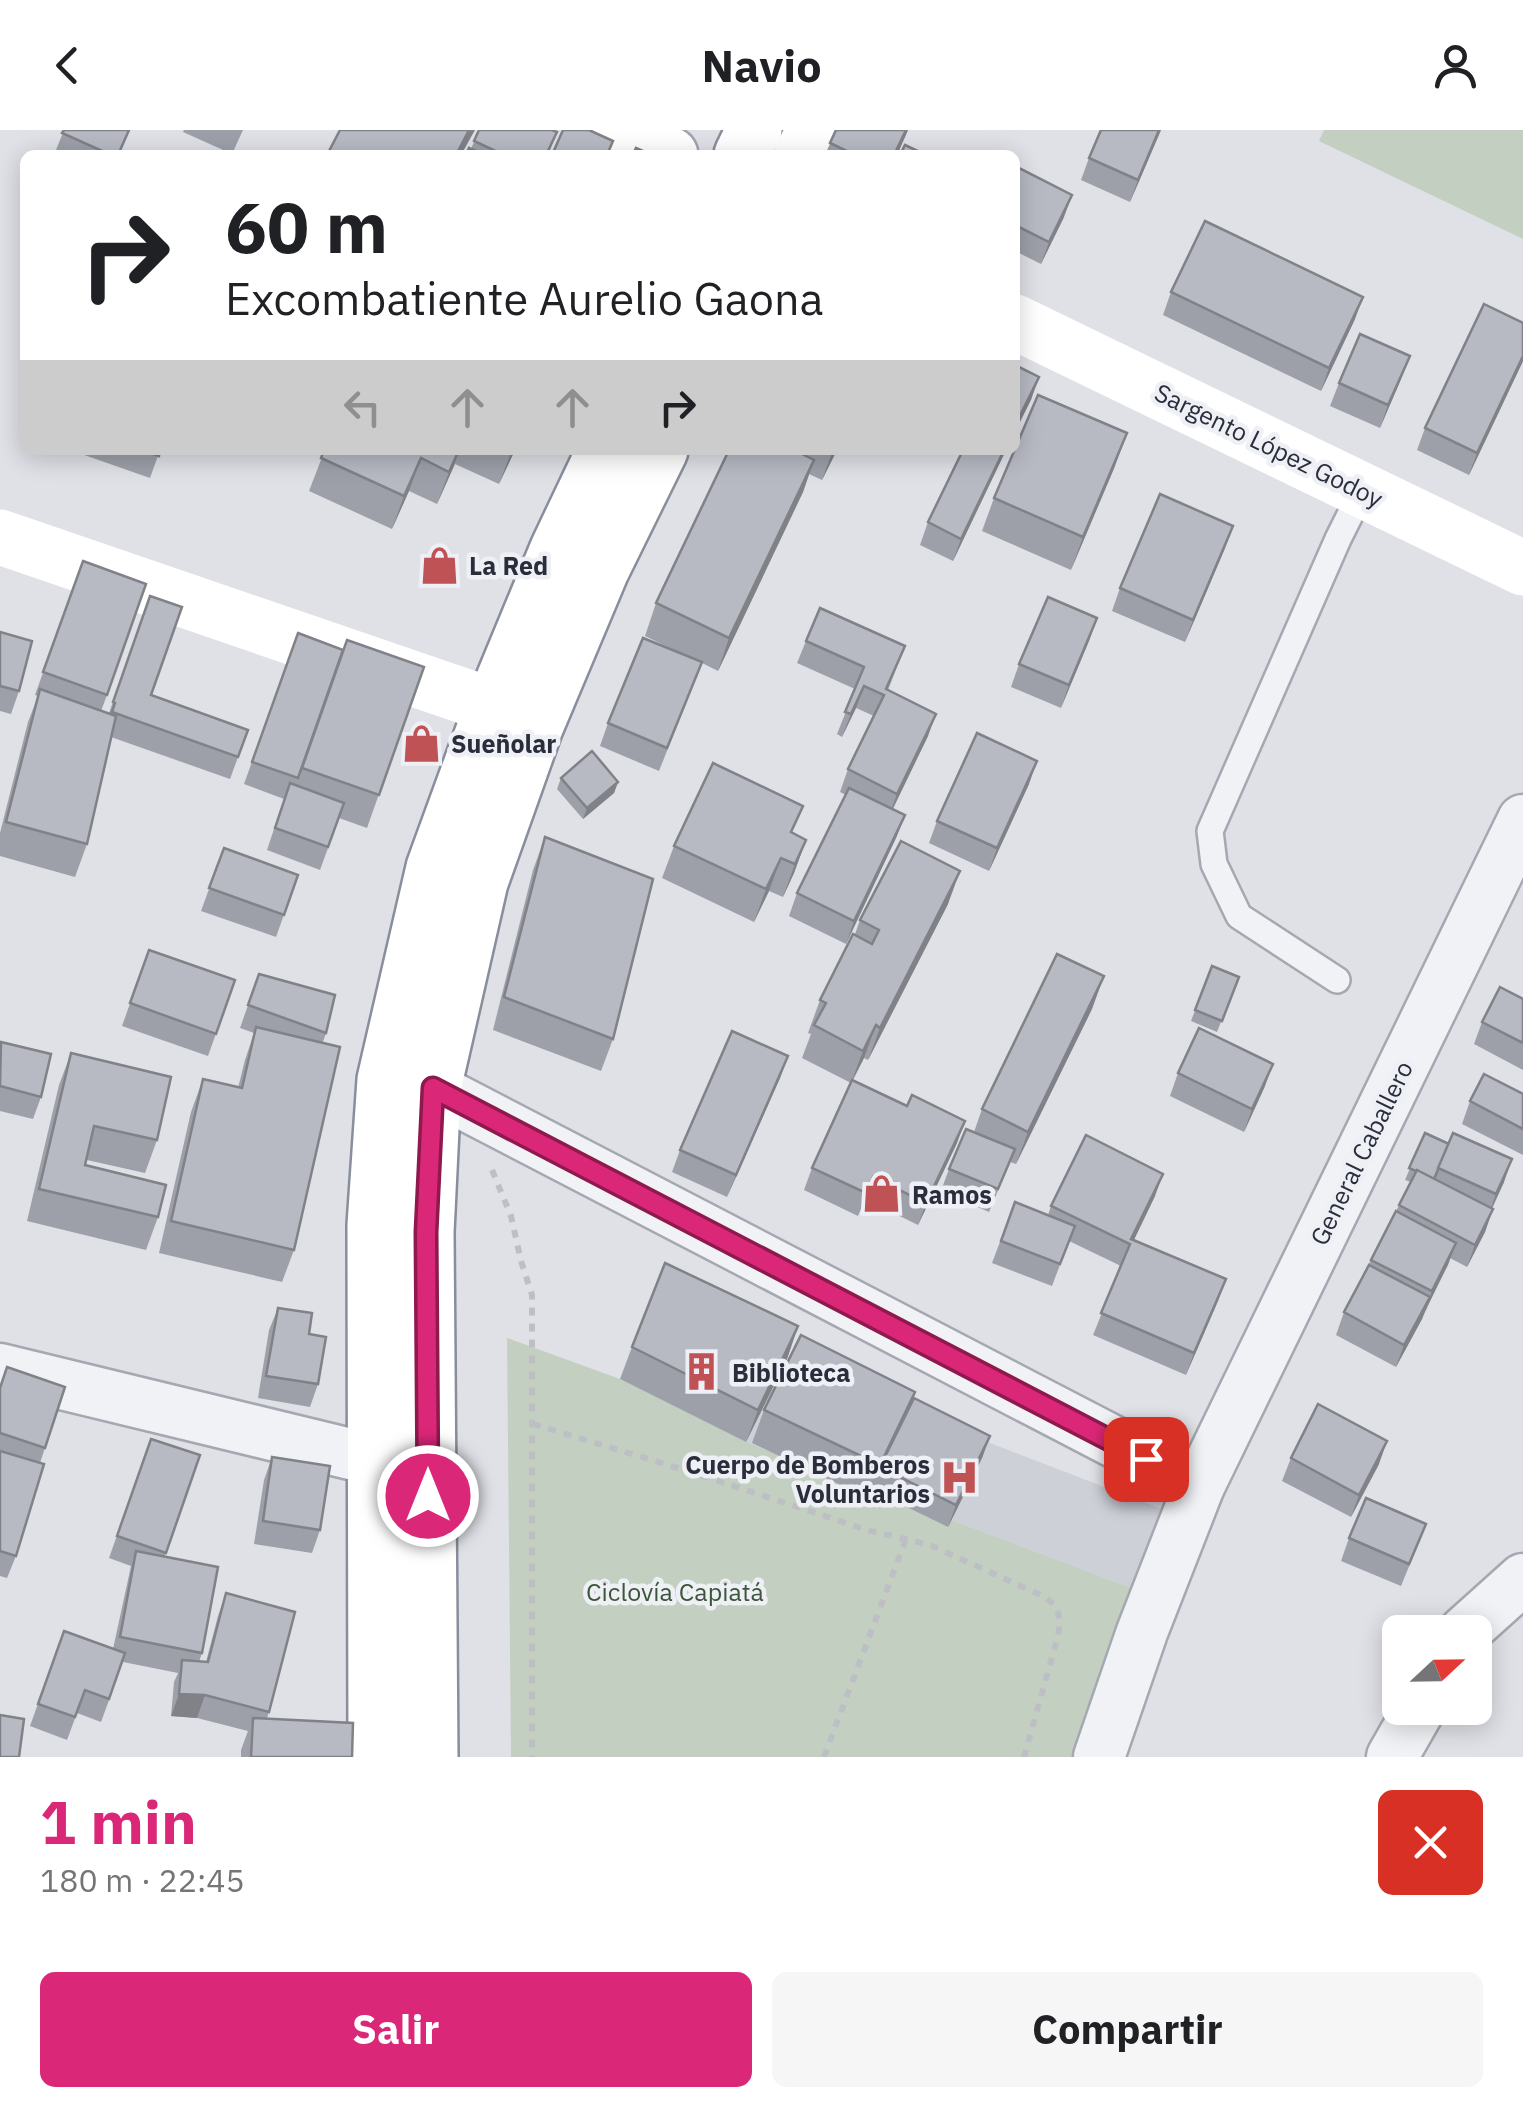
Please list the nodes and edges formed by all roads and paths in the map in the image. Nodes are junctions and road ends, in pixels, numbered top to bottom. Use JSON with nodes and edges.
{"nodes":[{"id":1,"x":620,"y":130,"type":"edge"},
{"id":2,"x":660,"y":150,"type":"edge"},
{"id":3,"x":1020,"y":324,"type":"edge"},
{"id":4,"x":602,"y":455,"type":"edge"},
{"id":5,"x":658,"y":455,"type":"edge"},
{"id":6,"x":1362,"y":491,"type":"junction"},
{"id":7,"x":0,"y":537,"type":"edge"},
{"id":8,"x":1523,"y":568,"type":"edge"},
{"id":9,"x":493,"y":706,"type":"junction"},
{"id":10,"x":1523,"y":820,"type":"edge"},
{"id":11,"x":1337,"y":980,"type":"dead end"},
{"id":12,"x":455,"y":1100,"type":"junction"},
{"id":13,"x":0,"y":1369,"type":"edge"},
{"id":14,"x":533,"y":1424,"type":"junction"},
{"id":15,"x":376,"y":1460,"type":"junction"},
{"id":16,"x":1200,"y":1486,"type":"junction"},
{"id":17,"x":906,"y":1540,"type":"junction"},
{"id":18,"x":1523,"y":1579,"type":"edge"},
{"id":19,"x":1483,"y":1615,"type":"edge"},
{"id":20,"x":1410,"y":1725,"type":"edge"},
{"id":21,"x":376,"y":1757,"type":"edge"},
{"id":22,"x":430,"y":1757,"type":"edge"},
{"id":23,"x":532,"y":1757,"type":"edge"},
{"id":24,"x":824,"y":1757,"type":"edge"},
{"id":25,"x":1024,"y":1757,"type":"edge"},
{"id":26,"x":1099,"y":1757,"type":"edge"},
{"id":27,"x":1392,"y":1757,"type":"edge"}],
"edges":[{"from":1,"to":2,"type":"main road"},
{"from":3,"to":6,"type":"main road","name":"Sargento López Godoy"},
{"from":4,"to":9,"type":"main road"},
{"from":5,"to":12,"type":"main road"},
{"from":6,"to":8,"type":"main road","name":"Sargento López Godoy"},
{"from":6,"to":11,"type":"lane"},
{"from":7,"to":9,"type":"main road"},
{"from":9,"to":15,"type":"main road"},
{"from":10,"to":16,"type":"street","name":"General Caballero"},
{"from":12,"to":14,"type":"path"},
{"from":12,"to":16,"type":"street"},
{"from":12,"to":22,"type":"main road"},
{"from":13,"to":15,"type":"street"},
{"from":14,"to":17,"type":"path"},
{"from":14,"to":23,"type":"path"},
{"from":15,"to":21,"type":"main road"},
{"from":16,"to":26,"type":"street","name":"General Caballero"},
{"from":17,"to":24,"type":"path"},
{"from":17,"to":25,"type":"path"},
{"from":18,"to":19,"type":"street"},
{"from":20,"to":27,"type":"street"}]}
